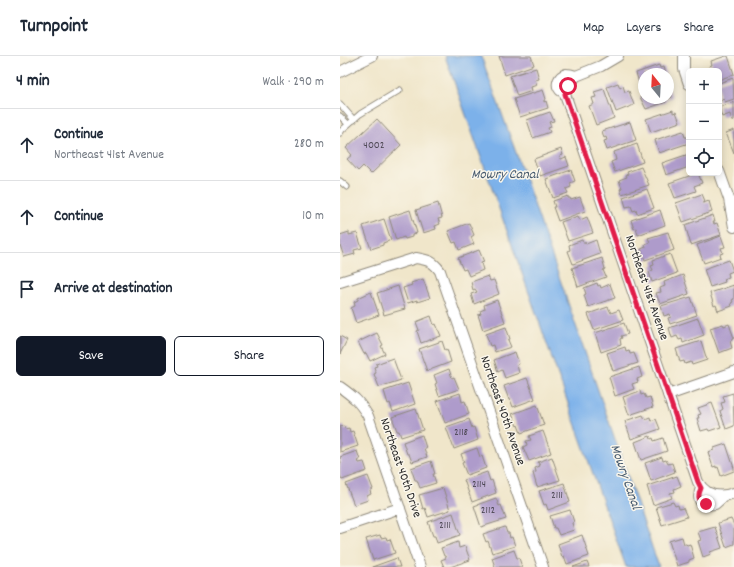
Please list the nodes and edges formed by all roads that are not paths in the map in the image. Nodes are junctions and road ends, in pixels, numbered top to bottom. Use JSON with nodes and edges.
{"nodes":[{"id":1,"x":372,"y":56,"type":"edge"},
{"id":2,"x":618,"y":56,"type":"edge"},
{"id":3,"x":684,"y":56,"type":"edge"},
{"id":4,"x":340,"y":72,"type":"edge"},
{"id":5,"x":686,"y":76,"type":"edge"},
{"id":6,"x":400,"y":90,"type":"dead end"},
{"id":7,"x":340,"y":104,"type":"edge"},
{"id":8,"x":340,"y":116,"type":"edge"},
{"id":9,"x":354,"y":120,"type":"junction"},
{"id":10,"x":348,"y":124,"type":"junction"},
{"id":11,"x":340,"y":133,"type":"edge"},
{"id":12,"x":721,"y":176,"type":"edge"},
{"id":13,"x":340,"y":181,"type":"edge"},
{"id":14,"x":347,"y":187,"type":"dead end"},
{"id":15,"x":732,"y":205,"type":"edge"},
{"id":16,"x":734,"y":228,"type":"edge"},
{"id":17,"x":340,"y":282,"type":"edge"},
{"id":18,"x":734,"y":372,"type":"edge"},
{"id":19,"x":340,"y":387,"type":"edge"},
{"id":20,"x":668,"y":395,"type":"junction"},
{"id":21,"x":701,"y":488,"type":"junction"},
{"id":22,"x":734,"y":493,"type":"edge"},
{"id":23,"x":724,"y":496,"type":"junction"},
{"id":24,"x":400,"y":508,"type":"junction"},
{"id":25,"x":340,"y":528,"type":"edge"},
{"id":26,"x":420,"y":567,"type":"edge"},
{"id":27,"x":543,"y":567,"type":"edge"}],
"edges":[{"from":1,"to":4,"type":"street"},
{"from":2,"to":20,"type":"street","name":"Northeast 41st Avenue"},
{"from":3,"to":5,"type":"street"},
{"from":6,"to":9,"type":"lane"},
{"from":7,"to":9,"type":"lane"},
{"from":8,"to":10,"type":"lane"},
{"from":9,"to":10,"type":"lane"},
{"from":10,"to":11,"type":"lane"},
{"from":12,"to":15,"type":"street"},
{"from":13,"to":14,"type":"lane"},
{"from":15,"to":16,"type":"street"},
{"from":17,"to":27,"type":"street","name":"Northeast 40th Avenue"},
{"from":18,"to":20,"type":"street"},
{"from":19,"to":24,"type":"street","name":"Northeast 40th Drive"},
{"from":20,"to":21,"type":"street","name":"Northeast 41st Avenue"},
{"from":21,"to":23,"type":"street"},
{"from":21,"to":23,"type":"street","name":"Northeast 41st Avenue"},
{"from":22,"to":23,"type":"street"},
{"from":24,"to":25,"type":"street"},
{"from":24,"to":26,"type":"street","name":"Northeast 40th Drive"}]}
